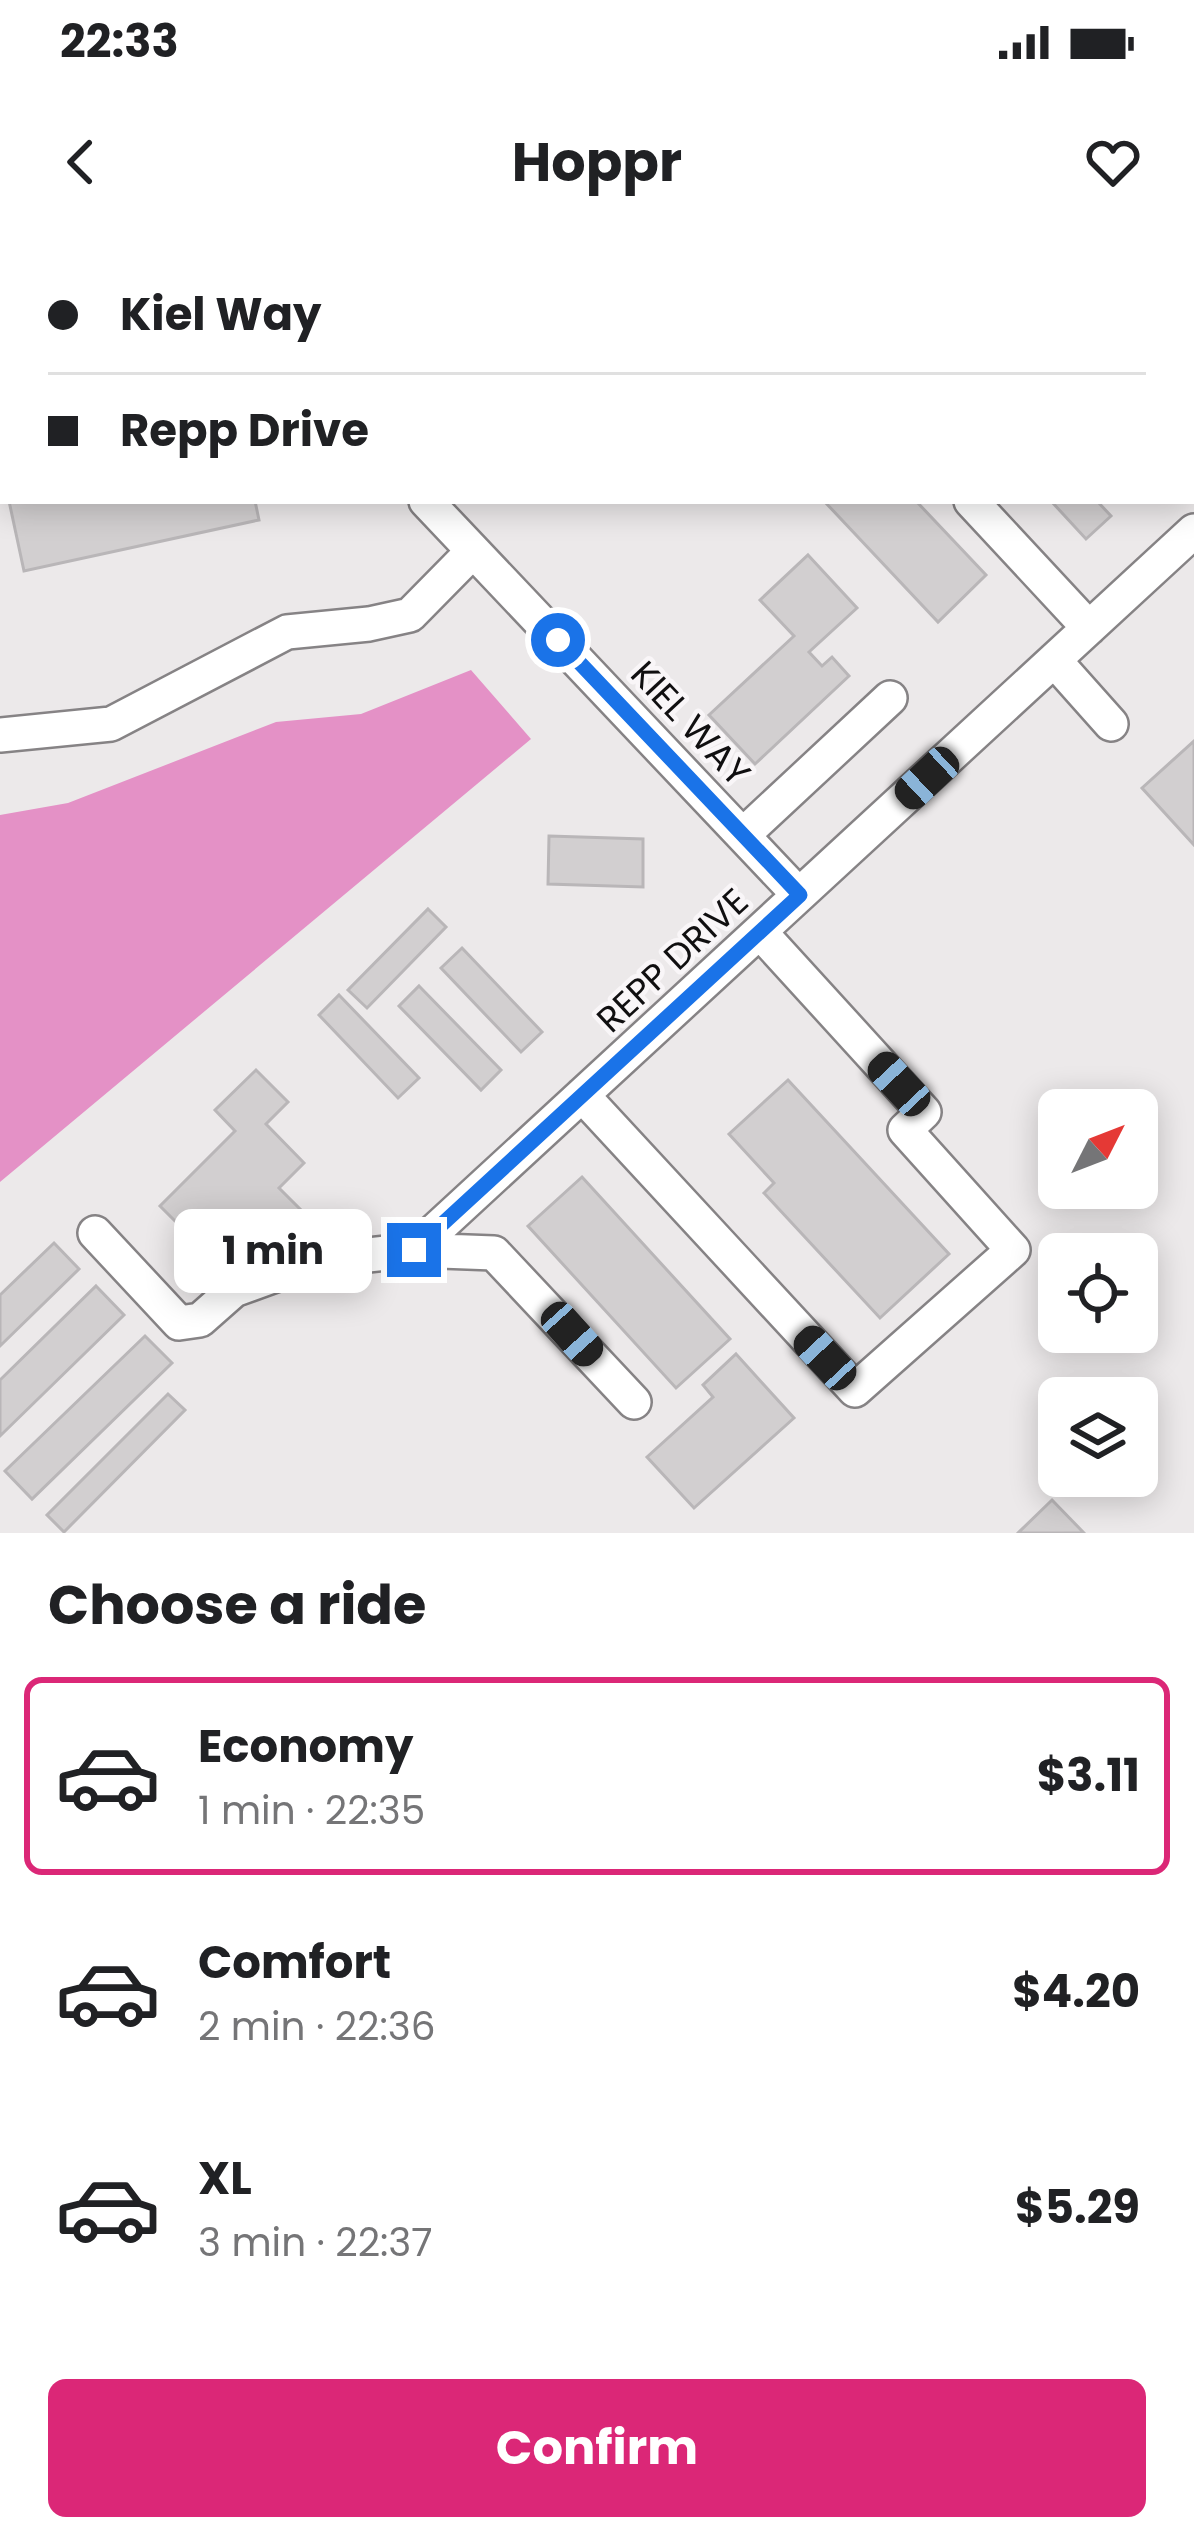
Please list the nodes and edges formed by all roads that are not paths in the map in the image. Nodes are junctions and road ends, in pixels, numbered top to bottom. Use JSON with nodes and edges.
{"nodes":[{"id":1,"x":429,"y":504,"type":"edge"},
{"id":2,"x":974,"y":504,"type":"edge"},
{"id":3,"x":1194,"y":531,"type":"edge"},
{"id":4,"x":472,"y":552,"type":"junction"},
{"id":5,"x":1089,"y":628,"type":"junction"},
{"id":6,"x":1054,"y":660,"type":"junction"},
{"id":7,"x":890,"y":698,"type":"dead end"},
{"id":8,"x":1111,"y":724,"type":"dead end"},
{"id":9,"x":0,"y":735,"type":"edge"},
{"id":10,"x":743,"y":836,"type":"junction"},
{"id":11,"x":800,"y":895,"type":"junction"},
{"id":12,"x":760,"y":932,"type":"junction"},
{"id":13,"x":582,"y":1095,"type":"junction"},
{"id":14,"x":95,"y":1233,"type":"dead end"},
{"id":15,"x":414,"y":1250,"type":"junction"},
{"id":16,"x":634,"y":1402,"type":"dead end"}],
"edges":[{"from":1,"to":4,"type":"street","name":"KIEL WAY"},
{"from":2,"to":5,"type":"street"},
{"from":3,"to":5,"type":"street","name":"REPP DRIVE"},
{"from":4,"to":9,"type":"street"},
{"from":4,"to":10,"type":"street","name":"KIEL WAY"},
{"from":5,"to":6,"type":"street","name":"REPP DRIVE"},
{"from":6,"to":8,"type":"street"},
{"from":6,"to":11,"type":"street","name":"REPP DRIVE"},
{"from":7,"to":10,"type":"street"},
{"from":10,"to":11,"type":"street","name":"KIEL WAY"},
{"from":11,"to":12,"type":"street","name":"REPP DRIVE"},
{"from":12,"to":13,"type":"street","name":"REPP DRIVE"},
{"from":12,"to":13,"type":"street"},
{"from":13,"to":15,"type":"street","name":"REPP DRIVE"},
{"from":14,"to":15,"type":"street"},
{"from":15,"to":16,"type":"street"}]}
